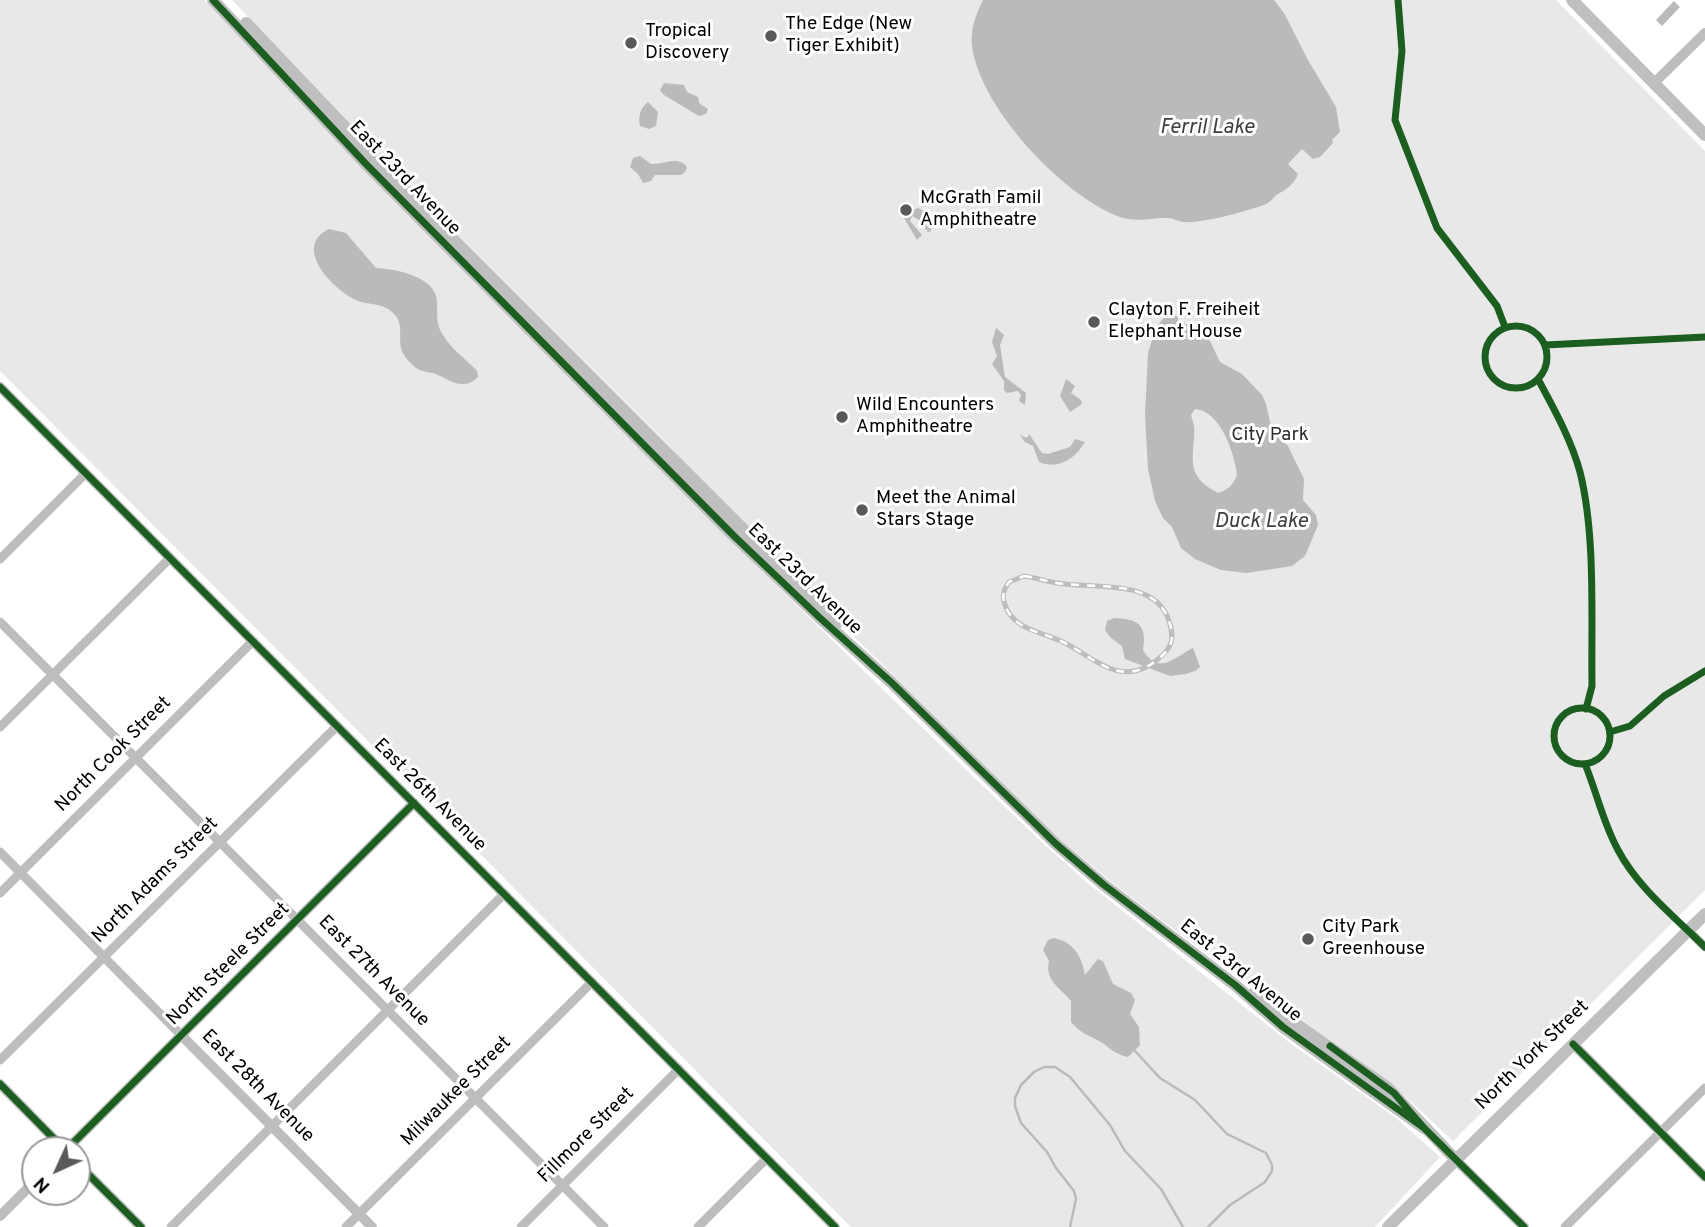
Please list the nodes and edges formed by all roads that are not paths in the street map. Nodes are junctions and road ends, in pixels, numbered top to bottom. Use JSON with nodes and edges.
{"nodes":[{"id":1,"x":213,"y":0,"type":"edge"},
{"id":2,"x":224,"y":0,"type":"edge"},
{"id":3,"x":1575,"y":1,"type":"edge"},
{"id":4,"x":1705,"y":33,"type":"edge"},
{"id":5,"x":269,"y":60,"type":"junction"},
{"id":6,"x":1654,"y":83,"type":"junction"},
{"id":7,"x":316,"y":98,"type":"junction"},
{"id":8,"x":1705,"y":135,"type":"edge"},
{"id":9,"x":1,"y":390,"type":"edge"},
{"id":10,"x":86,"y":473,"type":"junction"},
{"id":11,"x":170,"y":558,"type":"junction"},
{"id":12,"x":0,"y":559,"type":"edge"},
{"id":13,"x":0,"y":622,"type":"edge"},
{"id":14,"x":253,"y":641,"type":"junction"},
{"id":15,"x":53,"y":675,"type":"junction"},
{"id":16,"x":892,"y":683,"type":"junction"},
{"id":17,"x":337,"y":726,"type":"junction"},
{"id":18,"x":0,"y":727,"type":"edge"},
{"id":19,"x":136,"y":759,"type":"junction"},
{"id":20,"x":414,"y":803,"type":"junction"},
{"id":21,"x":219,"y":844,"type":"junction"},
{"id":22,"x":0,"y":852,"type":"edge"},
{"id":23,"x":20,"y":873,"type":"junction"},
{"id":24,"x":0,"y":894,"type":"edge"},
{"id":25,"x":504,"y":894,"type":"junction"},
{"id":26,"x":1705,"y":914,"type":"edge"},
{"id":27,"x":297,"y":921,"type":"junction"},
{"id":28,"x":1688,"y":930,"type":"junction"},
{"id":29,"x":1705,"y":947,"type":"edge"},
{"id":30,"x":104,"y":957,"type":"junction"},
{"id":31,"x":592,"y":982,"type":"junction"},
{"id":32,"x":387,"y":1011,"type":"junction"},
{"id":33,"x":181,"y":1035,"type":"junction"},
{"id":34,"x":1573,"y":1045,"type":"junction"},
{"id":35,"x":0,"y":1060,"type":"edge"},
{"id":36,"x":679,"y":1069,"type":"junction"},
{"id":37,"x":0,"y":1084,"type":"edge"},
{"id":38,"x":1705,"y":1088,"type":"edge"},
{"id":39,"x":475,"y":1099,"type":"junction"},
{"id":40,"x":272,"y":1126,"type":"junction"},
{"id":41,"x":1660,"y":1133,"type":"junction"},
{"id":42,"x":51,"y":1136,"type":"edge"},
{"id":43,"x":79,"y":1136,"type":"edge"},
{"id":44,"x":767,"y":1158,"type":"junction"},
{"id":45,"x":1455,"y":1159,"type":"junction"},
{"id":46,"x":91,"y":1177,"type":"edge"},
{"id":47,"x":1705,"y":1177,"type":"edge"},
{"id":48,"x":562,"y":1185,"type":"junction"},
{"id":49,"x":21,"y":1195,"type":"edge"},
{"id":50,"x":359,"y":1214,"type":"junction"},
{"id":51,"x":0,"y":1216,"type":"edge"},
{"id":52,"x":141,"y":1227,"type":"edge"},
{"id":53,"x":171,"y":1227,"type":"edge"},
{"id":54,"x":346,"y":1227,"type":"edge"},
{"id":55,"x":372,"y":1227,"type":"edge"},
{"id":56,"x":520,"y":1227,"type":"edge"},
{"id":57,"x":604,"y":1227,"type":"edge"},
{"id":58,"x":698,"y":1227,"type":"edge"},
{"id":59,"x":835,"y":1227,"type":"edge"},
{"id":60,"x":1388,"y":1227,"type":"edge"},
{"id":61,"x":1524,"y":1227,"type":"edge"},
{"id":62,"x":1565,"y":1227,"type":"edge"}],
"edges":[{"from":1,"to":5,"type":"main road","name":"East 23rd Avenue"},
{"from":2,"to":7,"type":"main road","name":"East 23rd Avenue"},
{"from":3,"to":6,"type":"main road"},
{"from":4,"to":6,"type":"street"},
{"from":5,"to":7,"type":"main road"},
{"from":5,"to":16,"type":"main road","name":"East 23rd Avenue"},
{"from":6,"to":8,"type":"main road"},
{"from":7,"to":16,"type":"main road","name":"East 23rd Avenue"},
{"from":9,"to":10,"type":"street","name":"East 26th Avenue"},
{"from":10,"to":11,"type":"street","name":"East 26th Avenue"},
{"from":10,"to":12,"type":"street"},
{"from":11,"to":14,"type":"street","name":"East 26th Avenue"},
{"from":11,"to":15,"type":"street"},
{"from":13,"to":15,"type":"street","name":"East 27th Avenue"},
{"from":14,"to":17,"type":"street","name":"East 26th Avenue"},
{"from":14,"to":19,"type":"street","name":"North Cook Street"},
{"from":15,"to":18,"type":"street"},
{"from":15,"to":19,"type":"street","name":"East 27th Avenue"},
{"from":16,"to":45,"type":"main road","name":"East 23rd Avenue"},
{"from":17,"to":20,"type":"street","name":"East 26th Avenue"},
{"from":17,"to":21,"type":"street","name":"North Adams Street"},
{"from":19,"to":21,"type":"street","name":"East 27th Avenue"},
{"from":19,"to":23,"type":"street","name":"North Cook Street"},
{"from":20,"to":25,"type":"street","name":"East 26th Avenue"},
{"from":20,"to":27,"type":"street","name":"North Steele Street"},
{"from":21,"to":27,"type":"street","name":"East 27th Avenue"},
{"from":21,"to":30,"type":"street","name":"North Adams Street"},
{"from":22,"to":23,"type":"street","name":"East 28th Avenue"},
{"from":23,"to":24,"type":"street","name":"North Cook Street"},
{"from":23,"to":30,"type":"street","name":"East 28th Avenue"},
{"from":25,"to":31,"type":"street","name":"East 26th Avenue"},
{"from":25,"to":32,"type":"street"},
{"from":26,"to":28,"type":"main road","name":"North York Street"},
{"from":27,"to":32,"type":"street","name":"East 27th Avenue"},
{"from":27,"to":33,"type":"street","name":"North Steele Street"},
{"from":28,"to":29,"type":"street"},
{"from":28,"to":34,"type":"main road","name":"North York Street"},
{"from":30,"to":33,"type":"street","name":"East 28th Avenue"},
{"from":30,"to":35,"type":"street","name":"North Adams Street"},
{"from":31,"to":36,"type":"street","name":"East 26th Avenue"},
{"from":31,"to":39,"type":"street","name":"Milwaukee Street"},
{"from":32,"to":39,"type":"street","name":"East 27th Avenue"},
{"from":32,"to":40,"type":"street"},
{"from":33,"to":40,"type":"street","name":"East 28th Avenue"},
{"from":33,"to":43,"type":"street","name":"North Steele Street"},
{"from":34,"to":41,"type":"street"},
{"from":34,"to":45,"type":"main road","name":"North York Street"},
{"from":36,"to":44,"type":"street","name":"East 26th Avenue"},
{"from":36,"to":48,"type":"street","name":"Fillmore Street"},
{"from":37,"to":42,"type":"street"},
{"from":38,"to":41,"type":"street"},
{"from":39,"to":48,"type":"street","name":"East 27th Avenue"},
{"from":39,"to":50,"type":"street","name":"Milwaukee Street"},
{"from":40,"to":50,"type":"street","name":"East 28th Avenue"},
{"from":40,"to":53,"type":"street"},
{"from":41,"to":47,"type":"street"},
{"from":41,"to":62,"type":"street"},
{"from":44,"to":58,"type":"street"},
{"from":44,"to":59,"type":"street","name":"East 26th Avenue"},
{"from":45,"to":60,"type":"main road","name":"North York Street"},
{"from":45,"to":61,"type":"street","name":"East 23rd Avenue"},
{"from":46,"to":52,"type":"street"},
{"from":48,"to":56,"type":"street","name":"Fillmore Street"},
{"from":48,"to":57,"type":"street","name":"East 27th Avenue"},
{"from":49,"to":51,"type":"street"},
{"from":50,"to":54,"type":"street","name":"Milwaukee Street"},
{"from":50,"to":55,"type":"street","name":"East 28th Avenue"}]}
